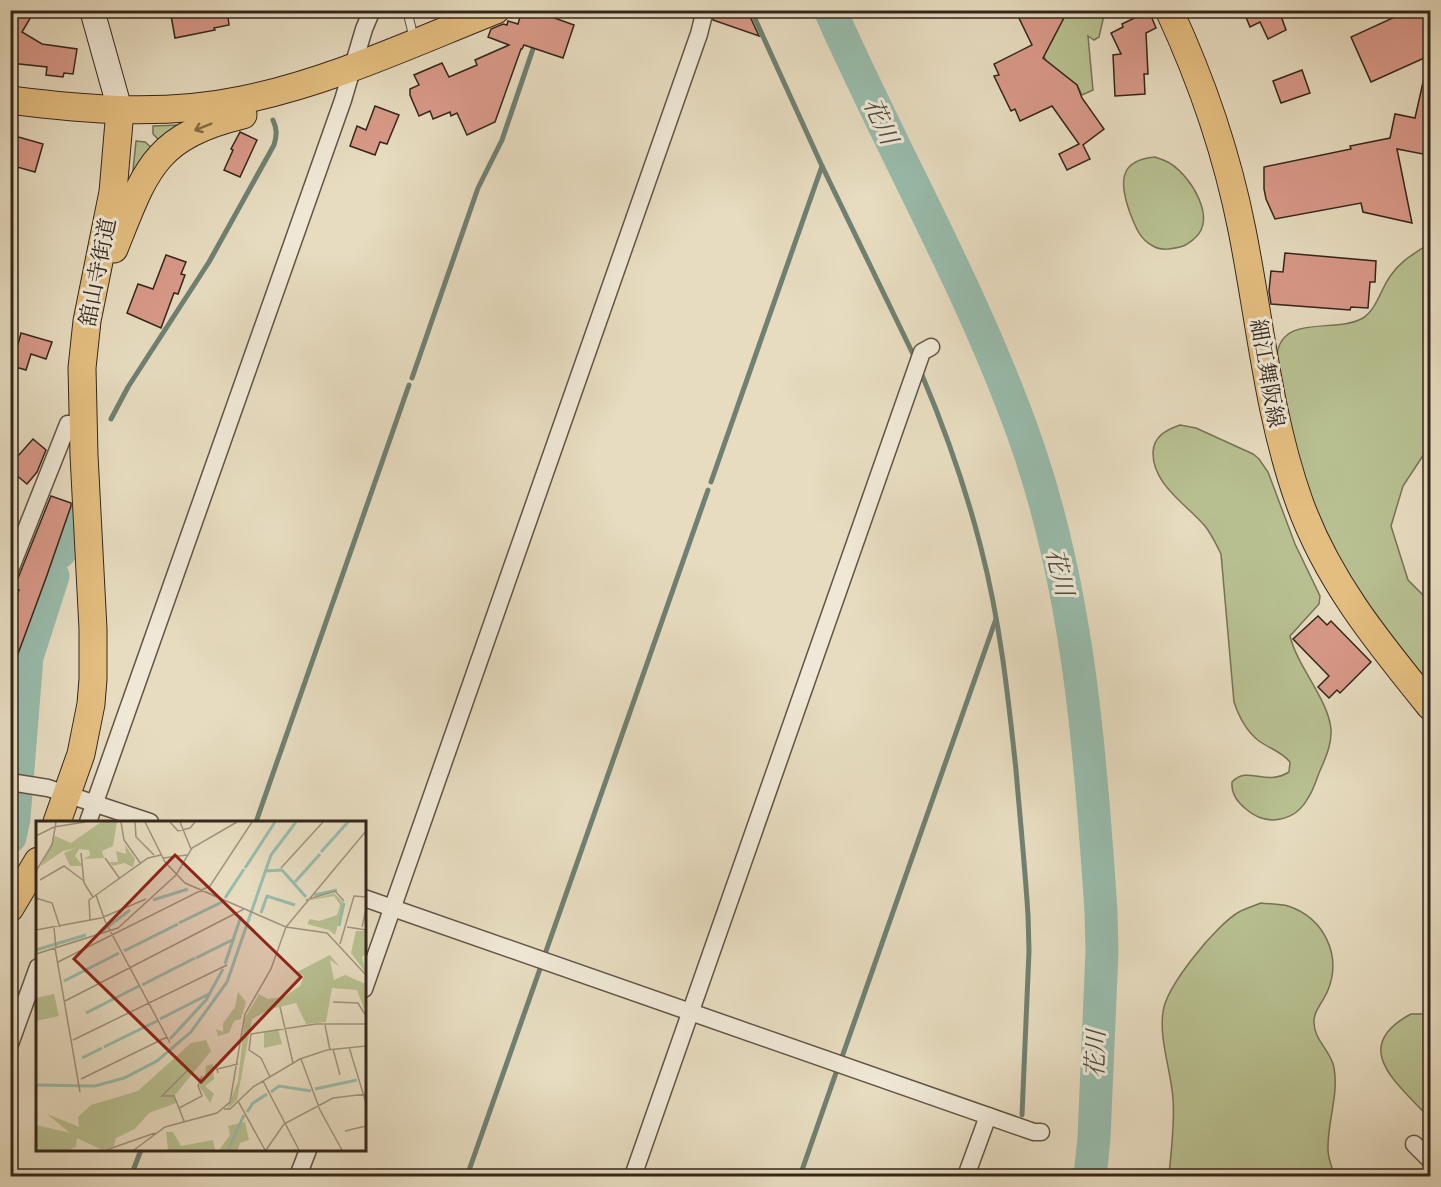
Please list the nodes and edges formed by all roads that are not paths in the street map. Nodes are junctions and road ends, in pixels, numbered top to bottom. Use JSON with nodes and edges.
{"nodes":[{"id":1,"x":92,"y":10,"type":"edge"},
{"id":2,"x":372,"y":10,"type":"edge"},
{"id":3,"x":407,"y":10,"type":"edge"},
{"id":4,"x":496,"y":10,"type":"edge"},
{"id":5,"x":705,"y":10,"type":"edge"},
{"id":6,"x":1169,"y":10,"type":"edge"},
{"id":7,"x":415,"y":43,"type":"junction"},
{"id":8,"x":352,"y":67,"type":"junction"},
{"id":9,"x":10,"y":100,"type":"edge"},
{"id":10,"x":120,"y":110,"type":"junction"},
{"id":11,"x":87,"y":318,"type":"junction"},
{"id":12,"x":931,"y":347,"type":"dead end"},
{"id":13,"x":83,"y":424,"type":"junction"},
{"id":14,"x":10,"y":570,"type":"edge"},
{"id":15,"x":1431,"y":706,"type":"edge"},
{"id":16,"x":15,"y":782,"type":"edge"},
{"id":17,"x":69,"y":794,"type":"junction"},
{"id":18,"x":95,"y":803,"type":"junction"},
{"id":19,"x":57,"y":821,"type":"edge"},
{"id":20,"x":88,"y":821,"type":"edge"},
{"id":21,"x":147,"y":821,"type":"edge"},
{"id":22,"x":36,"y":864,"type":"edge"},
{"id":23,"x":366,"y":899,"type":"edge"},
{"id":24,"x":10,"y":908,"type":"edge"},
{"id":25,"x":393,"y":908,"type":"junction"},
{"id":26,"x":36,"y":972,"type":"edge"},
{"id":27,"x":366,"y":983,"type":"edge"},
{"id":28,"x":691,"y":1012,"type":"junction"},
{"id":29,"x":10,"y":1044,"type":"edge"},
{"id":30,"x":988,"y":1116,"type":"junction"},
{"id":31,"x":1041,"y":1132,"type":"dead end"},
{"id":32,"x":1414,"y":1144,"type":"dead end"},
{"id":33,"x":307,"y":1151,"type":"edge"},
{"id":34,"x":1431,"y":1160,"type":"edge"},
{"id":35,"x":298,"y":1176,"type":"edge"},
{"id":36,"x":633,"y":1176,"type":"edge"},
{"id":37,"x":966,"y":1176,"type":"edge"}],
"edges":[{"from":1,"to":10,"type":"main road"},
{"from":2,"to":8,"type":"street"},
{"from":3,"to":7,"type":"lane"},
{"from":4,"to":7,"type":"main road"},
{"from":5,"to":25,"type":"street"},
{"from":6,"to":15,"type":"main road","name":"細江舞阪線"},
{"from":7,"to":8,"type":"main road"},
{"from":8,"to":10,"type":"main road"},
{"from":8,"to":11,"type":"main road","one_way":true},
{"from":8,"to":18,"type":"street"},
{"from":9,"to":10,"type":"main road"},
{"from":10,"to":11,"type":"main road","name":"舘山寺街道"},
{"from":11,"to":13,"type":"main road","name":"舘山寺街道"},
{"from":12,"to":28,"type":"street"},
{"from":13,"to":14,"type":"street"},
{"from":13,"to":17,"type":"main road","name":"舘山寺街道"},
{"from":16,"to":17,"type":"street"},
{"from":17,"to":18,"type":"street"},
{"from":17,"to":19,"type":"main road","name":"舘山寺街道"},
{"from":18,"to":20,"type":"street"},
{"from":18,"to":21,"type":"street"},
{"from":22,"to":24,"type":"main road"},
{"from":23,"to":25,"type":"street"},
{"from":25,"to":27,"type":"street"},
{"from":25,"to":28,"type":"street"},
{"from":26,"to":29,"type":"street"},
{"from":28,"to":30,"type":"street"},
{"from":28,"to":36,"type":"street"},
{"from":30,"to":31,"type":"street"},
{"from":30,"to":37,"type":"street"},
{"from":32,"to":34,"type":"street"},
{"from":33,"to":35,"type":"street"}]}
